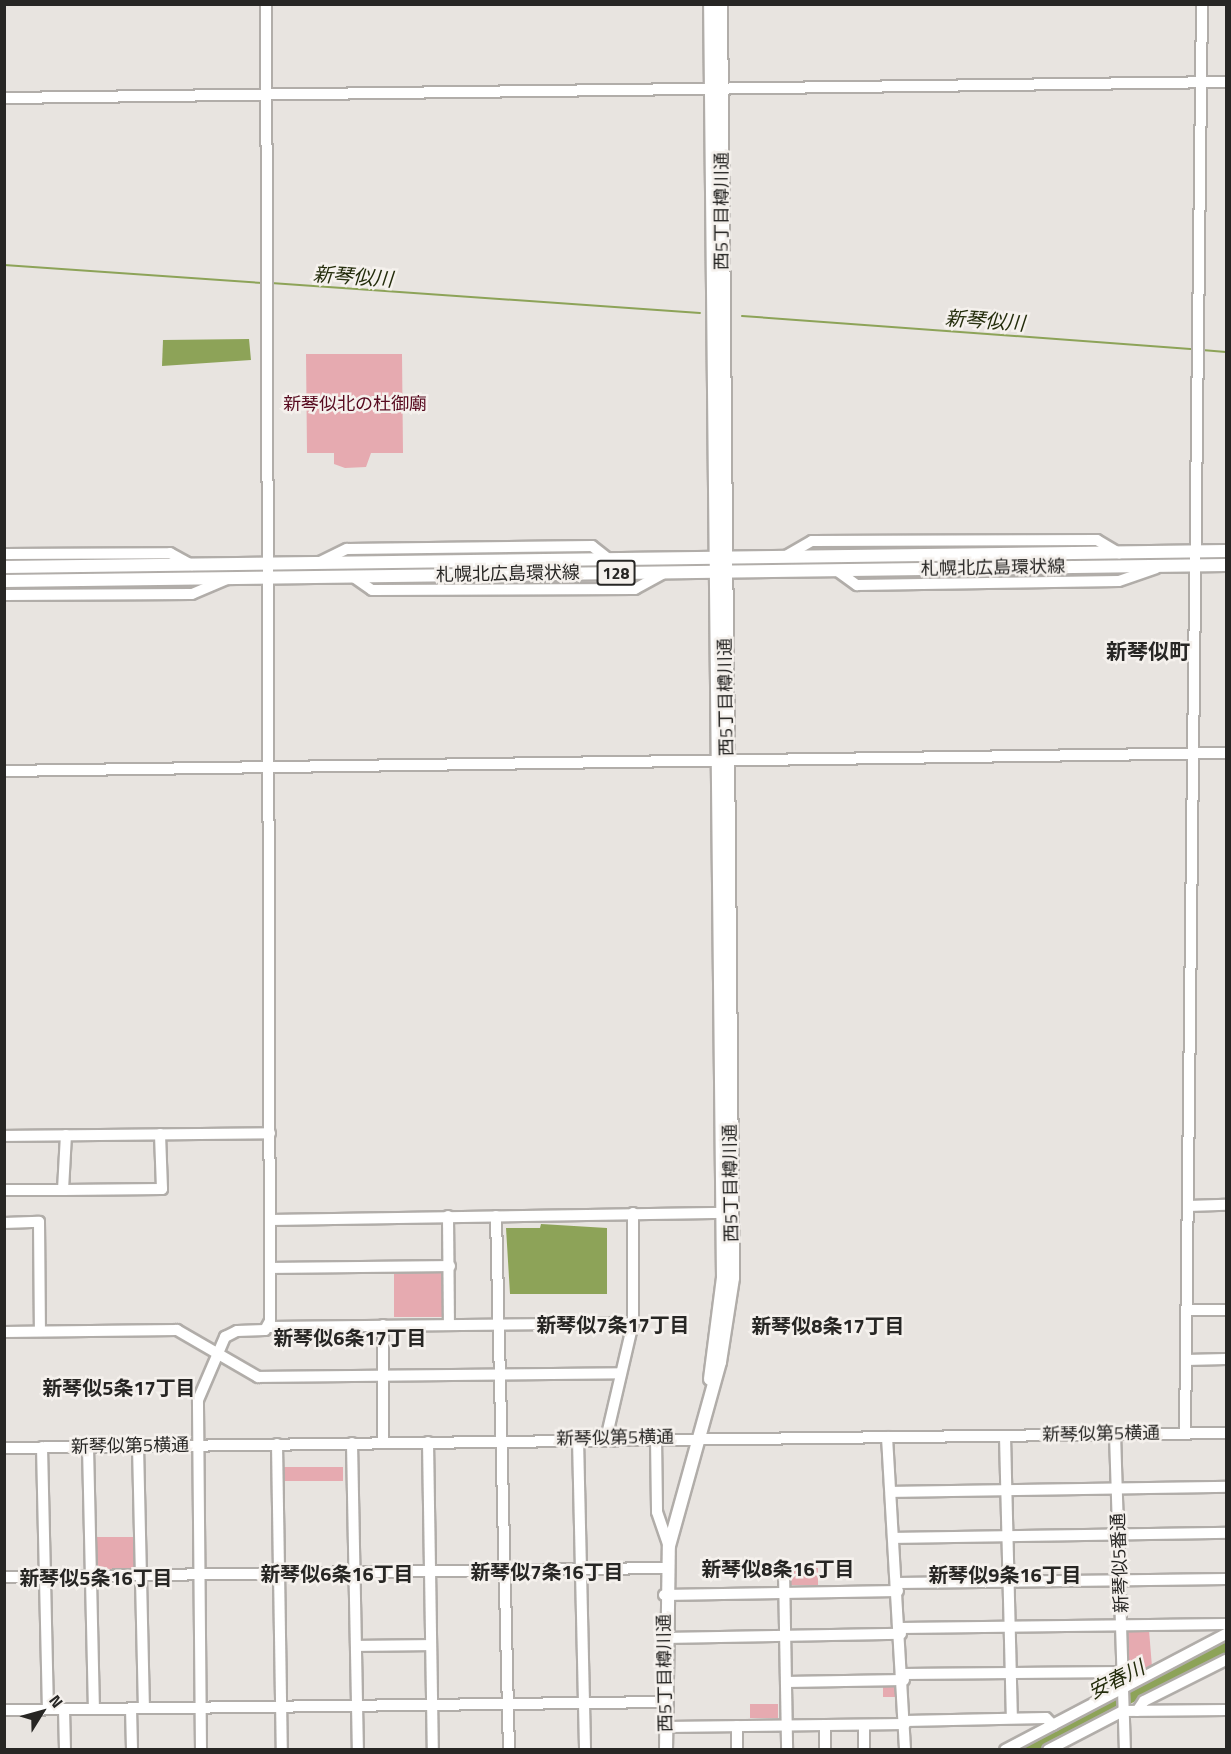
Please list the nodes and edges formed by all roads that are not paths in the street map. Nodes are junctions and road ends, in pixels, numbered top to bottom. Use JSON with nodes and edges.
{"nodes":[{"id":1,"x":266,"y":4,"type":"edge"},
{"id":2,"x":710,"y":4,"type":"edge"},
{"id":3,"x":721,"y":4,"type":"edge"},
{"id":4,"x":1203,"y":4,"type":"edge"},
{"id":5,"x":1201,"y":82,"type":"junction"},
{"id":6,"x":1227,"y":82,"type":"edge"},
{"id":7,"x":716,"y":88,"type":"junction"},
{"id":8,"x":267,"y":94,"type":"junction"},
{"id":9,"x":4,"y":98,"type":"edge"},
{"id":10,"x":1227,"y":551,"type":"edge"},
{"id":11,"x":1195,"y":552,"type":"junction"},
{"id":12,"x":4,"y":554,"type":"edge"},
{"id":13,"x":719,"y":558,"type":"junction"},
{"id":14,"x":269,"y":564,"type":"junction"},
{"id":15,"x":192,"y":565,"type":"junction"},
{"id":16,"x":1198,"y":565,"type":"junction"},
{"id":17,"x":1227,"y":565,"type":"edge"},
{"id":18,"x":4,"y":567,"type":"edge"},
{"id":19,"x":719,"y":572,"type":"junction"},
{"id":20,"x":270,"y":577,"type":"junction"},
{"id":21,"x":231,"y":578,"type":"junction"},
{"id":22,"x":4,"y":580,"type":"edge"},
{"id":23,"x":4,"y":595,"type":"edge"},
{"id":24,"x":1192,"y":753,"type":"junction"},
{"id":25,"x":1227,"y":753,"type":"edge"},
{"id":26,"x":722,"y":760,"type":"junction"},
{"id":27,"x":269,"y":768,"type":"junction"},
{"id":28,"x":4,"y":771,"type":"edge"},
{"id":29,"x":270,"y":1132,"type":"junction"},
{"id":30,"x":160,"y":1134,"type":"junction"},
{"id":31,"x":66,"y":1135,"type":"junction"},
{"id":32,"x":4,"y":1136,"type":"edge"},
{"id":33,"x":63,"y":1190,"type":"junction"},
{"id":34,"x":4,"y":1191,"type":"edge"},
{"id":35,"x":1227,"y":1205,"type":"edge"},
{"id":36,"x":1188,"y":1206,"type":"junction"},
{"id":37,"x":633,"y":1213,"type":"junction"},
{"id":38,"x":726,"y":1213,"type":"junction"},
{"id":39,"x":448,"y":1216,"type":"junction"},
{"id":40,"x":496,"y":1216,"type":"junction"},
{"id":41,"x":270,"y":1220,"type":"junction"},
{"id":42,"x":4,"y":1223,"type":"edge"},
{"id":43,"x":450,"y":1266,"type":"junction"},
{"id":44,"x":271,"y":1268,"type":"junction"},
{"id":45,"x":1187,"y":1310,"type":"junction"},
{"id":46,"x":1227,"y":1310,"type":"edge"},
{"id":47,"x":633,"y":1323,"type":"junction"},
{"id":48,"x":449,"y":1324,"type":"junction"},
{"id":49,"x":383,"y":1325,"type":"junction"},
{"id":50,"x":496,"y":1326,"type":"junction"},
{"id":51,"x":268,"y":1327,"type":"junction"},
{"id":52,"x":40,"y":1331,"type":"junction"},
{"id":53,"x":4,"y":1332,"type":"edge"},
{"id":54,"x":216,"y":1352,"type":"junction"},
{"id":55,"x":1227,"y":1359,"type":"edge"},
{"id":56,"x":1186,"y":1360,"type":"junction"},
{"id":57,"x":621,"y":1373,"type":"junction"},
{"id":58,"x":496,"y":1375,"type":"junction"},
{"id":59,"x":384,"y":1376,"type":"junction"},
{"id":60,"x":1185,"y":1433,"type":"junction"},
{"id":61,"x":1227,"y":1433,"type":"edge"},
{"id":62,"x":1116,"y":1434,"type":"junction"},
{"id":63,"x":1005,"y":1436,"type":"junction"},
{"id":64,"x":697,"y":1437,"type":"junction"},
{"id":65,"x":887,"y":1437,"type":"junction"},
{"id":66,"x":656,"y":1438,"type":"junction"},
{"id":67,"x":578,"y":1439,"type":"junction"},
{"id":68,"x":606,"y":1439,"type":"junction"},
{"id":69,"x":500,"y":1441,"type":"junction"},
{"id":70,"x":383,"y":1442,"type":"junction"},
{"id":71,"x":428,"y":1442,"type":"junction"},
{"id":72,"x":352,"y":1443,"type":"junction"},
{"id":73,"x":277,"y":1444,"type":"junction"},
{"id":74,"x":195,"y":1445,"type":"junction"},
{"id":75,"x":138,"y":1446,"type":"junction"},
{"id":76,"x":42,"y":1447,"type":"junction"},
{"id":77,"x":88,"y":1447,"type":"junction"},
{"id":78,"x":4,"y":1448,"type":"edge"},
{"id":79,"x":1227,"y":1487,"type":"edge"},
{"id":80,"x":1118,"y":1489,"type":"junction"},
{"id":81,"x":1006,"y":1490,"type":"junction"},
{"id":82,"x":891,"y":1492,"type":"junction"},
{"id":83,"x":1227,"y":1533,"type":"edge"},
{"id":84,"x":1119,"y":1534,"type":"junction"},
{"id":85,"x":1008,"y":1535,"type":"junction"},
{"id":86,"x":894,"y":1538,"type":"junction"},
{"id":87,"x":669,"y":1546,"type":"junction"},
{"id":88,"x":666,"y":1568,"type":"junction"},
{"id":89,"x":505,"y":1569,"type":"junction"},
{"id":90,"x":581,"y":1569,"type":"junction"},
{"id":91,"x":784,"y":1570,"type":"dead end"},
{"id":92,"x":430,"y":1571,"type":"junction"},
{"id":93,"x":354,"y":1572,"type":"junction"},
{"id":94,"x":279,"y":1573,"type":"junction"},
{"id":95,"x":142,"y":1575,"type":"junction"},
{"id":96,"x":198,"y":1575,"type":"junction"},
{"id":97,"x":45,"y":1576,"type":"junction"},
{"id":98,"x":91,"y":1576,"type":"junction"},
{"id":99,"x":4,"y":1577,"type":"edge"},
{"id":100,"x":1227,"y":1579,"type":"edge"},
{"id":101,"x":1120,"y":1580,"type":"junction"},
{"id":102,"x":1010,"y":1582,"type":"junction"},
{"id":103,"x":897,"y":1587,"type":"junction"},
{"id":104,"x":785,"y":1593,"type":"junction"},
{"id":105,"x":664,"y":1594,"type":"junction"},
{"id":106,"x":1227,"y":1624,"type":"edge"},
{"id":107,"x":1121,"y":1626,"type":"junction"},
{"id":108,"x":1009,"y":1627,"type":"junction"},
{"id":109,"x":900,"y":1631,"type":"junction"},
{"id":110,"x":1227,"y":1634,"type":"edge"},
{"id":111,"x":785,"y":1636,"type":"junction"},
{"id":112,"x":664,"y":1638,"type":"junction"},
{"id":113,"x":431,"y":1645,"type":"junction"},
{"id":114,"x":356,"y":1646,"type":"junction"},
{"id":115,"x":1227,"y":1660,"type":"edge"},
{"id":116,"x":1012,"y":1671,"type":"junction"},
{"id":117,"x":1123,"y":1672,"type":"junction"},
{"id":118,"x":903,"y":1677,"type":"junction"},
{"id":119,"x":786,"y":1682,"type":"junction"},
{"id":120,"x":1123,"y":1699,"type":"junction"},
{"id":121,"x":665,"y":1702,"type":"junction"},
{"id":122,"x":584,"y":1703,"type":"junction"},
{"id":123,"x":508,"y":1704,"type":"junction"},
{"id":124,"x":432,"y":1705,"type":"junction"},
{"id":125,"x":282,"y":1706,"type":"junction"},
{"id":126,"x":357,"y":1706,"type":"junction"},
{"id":127,"x":200,"y":1707,"type":"junction"},
{"id":128,"x":131,"y":1708,"type":"junction"},
{"id":129,"x":144,"y":1708,"type":"junction"},
{"id":130,"x":48,"y":1709,"type":"junction"},
{"id":131,"x":64,"y":1709,"type":"junction"},
{"id":132,"x":94,"y":1709,"type":"junction"},
{"id":133,"x":4,"y":1710,"type":"edge"},
{"id":134,"x":1227,"y":1710,"type":"edge"},
{"id":135,"x":1137,"y":1711,"type":"junction"},
{"id":136,"x":1012,"y":1718,"type":"junction"},
{"id":137,"x":905,"y":1723,"type":"junction"},
{"id":138,"x":825,"y":1725,"type":"junction"},
{"id":139,"x":864,"y":1725,"type":"junction"},
{"id":140,"x":1053,"y":1725,"type":"junction"},
{"id":141,"x":737,"y":1726,"type":"junction"},
{"id":142,"x":786,"y":1726,"type":"junction"},
{"id":143,"x":666,"y":1727,"type":"junction"},
{"id":144,"x":65,"y":1749,"type":"edge"},
{"id":145,"x":132,"y":1749,"type":"edge"},
{"id":146,"x":201,"y":1749,"type":"edge"},
{"id":147,"x":282,"y":1749,"type":"edge"},
{"id":148,"x":358,"y":1749,"type":"edge"},
{"id":149,"x":433,"y":1749,"type":"edge"},
{"id":150,"x":508,"y":1749,"type":"edge"},
{"id":151,"x":585,"y":1749,"type":"edge"},
{"id":152,"x":666,"y":1749,"type":"edge"},
{"id":153,"x":737,"y":1749,"type":"edge"},
{"id":154,"x":787,"y":1749,"type":"edge"},
{"id":155,"x":825,"y":1749,"type":"edge"},
{"id":156,"x":864,"y":1749,"type":"edge"},
{"id":157,"x":906,"y":1749,"type":"edge"},
{"id":158,"x":1005,"y":1749,"type":"edge"},
{"id":159,"x":1048,"y":1749,"type":"edge"},
{"id":160,"x":1125,"y":1749,"type":"edge"}],
"edges":[{"from":1,"to":8,"type":"street"},
{"from":2,"to":7,"type":"main road","name":"西5丁目樽川通"},
{"from":3,"to":7,"type":"main road","name":"西5丁目樽川通"},
{"from":4,"to":5,"type":"street"},
{"from":5,"to":6,"type":"street"},
{"from":5,"to":7,"type":"street"},
{"from":5,"to":11,"type":"street"},
{"from":7,"to":8,"type":"street"},
{"from":7,"to":13,"type":"main road","name":"西5丁目樽川通"},
{"from":8,"to":9,"type":"street"},
{"from":8,"to":14,"type":"street"},
{"from":10,"to":11,"type":"main road","name":"札幌北広島環状線","number":"128"},
{"from":11,"to":13,"type":"main road","name":"札幌北広島環状線","number":"128"},
{"from":11,"to":16,"type":"street"},
{"from":12,"to":15,"type":"street"},
{"from":13,"to":14,"type":"main road","name":"札幌北広島環状線","number":"128"},
{"from":13,"to":19,"type":"main road","name":"西5丁目樽川通"},
{"from":14,"to":15,"type":"main road","name":"札幌北広島環状線","number":"128"},
{"from":14,"to":20,"type":"street"},
{"from":15,"to":18,"type":"main road","name":"札幌北広島環状線","number":"128"},
{"from":16,"to":17,"type":"main road","name":"札幌北広島環状線","number":"128"},
{"from":16,"to":19,"type":"main road","name":"札幌北広島環状線","number":"128"},
{"from":16,"to":24,"type":"street"},
{"from":19,"to":20,"type":"main road","name":"札幌北広島環状線","number":"128"},
{"from":19,"to":26,"type":"main road","name":"西5丁目樽川通"},
{"from":20,"to":21,"type":"main road","name":"札幌北広島環状線","number":"128"},
{"from":20,"to":27,"type":"street"},
{"from":21,"to":22,"type":"main road","name":"札幌北広島環状線","number":"128"},
{"from":21,"to":23,"type":"street"},
{"from":24,"to":25,"type":"street"},
{"from":24,"to":26,"type":"street"},
{"from":24,"to":36,"type":"street"},
{"from":26,"to":27,"type":"street"},
{"from":26,"to":38,"type":"main road","name":"西5丁目樽川通"},
{"from":27,"to":28,"type":"street"},
{"from":27,"to":29,"type":"street"},
{"from":29,"to":30,"type":"street"},
{"from":29,"to":41,"type":"street"},
{"from":30,"to":31,"type":"street"},
{"from":30,"to":33,"type":"street"},
{"from":31,"to":32,"type":"street"},
{"from":31,"to":33,"type":"street"},
{"from":33,"to":34,"type":"street"},
{"from":35,"to":36,"type":"street"},
{"from":36,"to":45,"type":"street"},
{"from":37,"to":38,"type":"street"},
{"from":37,"to":40,"type":"street"},
{"from":37,"to":47,"type":"street"},
{"from":38,"to":64,"type":"main road","name":"西5丁目樽川通"},
{"from":39,"to":40,"type":"street"},
{"from":39,"to":41,"type":"street"},
{"from":39,"to":43,"type":"street"},
{"from":40,"to":50,"type":"street"},
{"from":41,"to":44,"type":"street"},
{"from":42,"to":52,"type":"street"},
{"from":43,"to":44,"type":"street"},
{"from":43,"to":48,"type":"street"},
{"from":44,"to":51,"type":"street"},
{"from":45,"to":46,"type":"street"},
{"from":45,"to":56,"type":"street"},
{"from":47,"to":50,"type":"street"},
{"from":47,"to":57,"type":"street"},
{"from":48,"to":49,"type":"street"},
{"from":48,"to":50,"type":"street"},
{"from":49,"to":51,"type":"street"},
{"from":49,"to":59,"type":"street"},
{"from":50,"to":58,"type":"street"},
{"from":51,"to":54,"type":"street"},
{"from":52,"to":53,"type":"street"},
{"from":52,"to":54,"type":"street"},
{"from":54,"to":59,"type":"street"},
{"from":54,"to":74,"type":"street"},
{"from":55,"to":56,"type":"street"},
{"from":56,"to":60,"type":"street"},
{"from":57,"to":58,"type":"street"},
{"from":57,"to":68,"type":"street"},
{"from":58,"to":59,"type":"street"},
{"from":58,"to":69,"type":"street"},
{"from":59,"to":70,"type":"street"},
{"from":60,"to":61,"type":"street","name":"新琴似第5横通"},
{"from":60,"to":62,"type":"street","name":"新琴似第5横通"},
{"from":62,"to":63,"type":"street","name":"新琴似第5横通"},
{"from":62,"to":80,"type":"street","name":"新琴似5番通"},
{"from":63,"to":65,"type":"street","name":"新琴似第5横通"},
{"from":63,"to":81,"type":"street"},
{"from":64,"to":65,"type":"street","name":"新琴似第5横通"},
{"from":64,"to":66,"type":"street","name":"新琴似第5横通"},
{"from":64,"to":87,"type":"main road","name":"西5丁目樽川通"},
{"from":65,"to":82,"type":"street"},
{"from":66,"to":68,"type":"street","name":"新琴似第5横通"},
{"from":66,"to":87,"type":"street"},
{"from":67,"to":68,"type":"street","name":"新琴似第5横通"},
{"from":67,"to":69,"type":"street","name":"新琴似第5横通"},
{"from":67,"to":90,"type":"street"},
{"from":69,"to":71,"type":"street","name":"新琴似第5横通"},
{"from":69,"to":89,"type":"street"},
{"from":70,"to":71,"type":"street","name":"新琴似第5横通"},
{"from":70,"to":72,"type":"street","name":"新琴似第5横通"},
{"from":71,"to":92,"type":"street"},
{"from":72,"to":73,"type":"street","name":"新琴似第5横通"},
{"from":72,"to":93,"type":"street"},
{"from":73,"to":74,"type":"street","name":"新琴似第5横通"},
{"from":73,"to":94,"type":"street"},
{"from":74,"to":75,"type":"street","name":"新琴似第5横通"},
{"from":74,"to":96,"type":"street"},
{"from":75,"to":77,"type":"street","name":"新琴似第5横通"},
{"from":75,"to":95,"type":"street"},
{"from":76,"to":77,"type":"street","name":"新琴似第5横通"},
{"from":76,"to":78,"type":"street","name":"新琴似第5横通"},
{"from":76,"to":97,"type":"street"},
{"from":77,"to":98,"type":"street"},
{"from":79,"to":80,"type":"street"},
{"from":80,"to":81,"type":"street"},
{"from":80,"to":84,"type":"street","name":"新琴似5番通"},
{"from":81,"to":82,"type":"street"},
{"from":81,"to":85,"type":"street"},
{"from":82,"to":86,"type":"street"},
{"from":83,"to":84,"type":"street"},
{"from":84,"to":85,"type":"street"},
{"from":84,"to":101,"type":"street","name":"新琴似5番通"},
{"from":85,"to":86,"type":"street"},
{"from":85,"to":102,"type":"street"},
{"from":86,"to":103,"type":"street"},
{"from":87,"to":88,"type":"main road","name":"西5丁目樽川通"},
{"from":88,"to":90,"type":"street"},
{"from":88,"to":105,"type":"main road","name":"西5丁目樽川通"},
{"from":89,"to":90,"type":"street"},
{"from":89,"to":92,"type":"street"},
{"from":89,"to":123,"type":"street"},
{"from":90,"to":122,"type":"street"},
{"from":91,"to":104,"type":"street"},
{"from":92,"to":93,"type":"street"},
{"from":92,"to":113,"type":"street"},
{"from":93,"to":94,"type":"street"},
{"from":93,"to":114,"type":"street"},
{"from":94,"to":96,"type":"street"},
{"from":94,"to":125,"type":"street"},
{"from":95,"to":96,"type":"street"},
{"from":95,"to":98,"type":"street"},
{"from":95,"to":129,"type":"street"},
{"from":96,"to":127,"type":"street"},
{"from":97,"to":98,"type":"street"},
{"from":97,"to":99,"type":"street"},
{"from":97,"to":130,"type":"street"},
{"from":98,"to":132,"type":"street"},
{"from":100,"to":101,"type":"street"},
{"from":101,"to":102,"type":"street"},
{"from":101,"to":107,"type":"street","name":"新琴似5番通"},
{"from":102,"to":103,"type":"street"},
{"from":102,"to":108,"type":"street"},
{"from":103,"to":104,"type":"street"},
{"from":103,"to":109,"type":"street"},
{"from":104,"to":105,"type":"street"},
{"from":104,"to":111,"type":"street"},
{"from":105,"to":112,"type":"main road","name":"西5丁目樽川通"},
{"from":106,"to":107,"type":"street"},
{"from":107,"to":108,"type":"street"},
{"from":107,"to":117,"type":"street","name":"新琴似5番通"},
{"from":108,"to":109,"type":"street"},
{"from":108,"to":116,"type":"street"},
{"from":109,"to":111,"type":"street"},
{"from":109,"to":118,"type":"street"},
{"from":110,"to":120,"type":"street"},
{"from":111,"to":112,"type":"street"},
{"from":111,"to":119,"type":"street"},
{"from":112,"to":121,"type":"main road","name":"西5丁目樽川通"},
{"from":113,"to":114,"type":"street"},
{"from":113,"to":124,"type":"street"},
{"from":114,"to":126,"type":"street"},
{"from":115,"to":135,"type":"street"},
{"from":116,"to":117,"type":"street"},
{"from":116,"to":118,"type":"street"},
{"from":116,"to":136,"type":"street"},
{"from":117,"to":120,"type":"street","name":"新琴似5番通"},
{"from":118,"to":119,"type":"street"},
{"from":118,"to":137,"type":"street"},
{"from":119,"to":142,"type":"street"},
{"from":120,"to":135,"type":"street"},
{"from":120,"to":140,"type":"street"},
{"from":120,"to":159,"type":"street"},
{"from":120,"to":160,"type":"street","name":"新琴似5番通"},
{"from":121,"to":122,"type":"street"},
{"from":121,"to":143,"type":"main road","name":"西5丁目樽川通"},
{"from":122,"to":123,"type":"street"},
{"from":122,"to":151,"type":"street"},
{"from":123,"to":124,"type":"street"},
{"from":123,"to":150,"type":"street"},
{"from":124,"to":126,"type":"street"},
{"from":124,"to":149,"type":"street"},
{"from":125,"to":126,"type":"street"},
{"from":125,"to":127,"type":"street"},
{"from":125,"to":147,"type":"street"},
{"from":126,"to":148,"type":"street"},
{"from":127,"to":129,"type":"street"},
{"from":127,"to":146,"type":"street"},
{"from":128,"to":129,"type":"street"},
{"from":128,"to":132,"type":"street"},
{"from":128,"to":145,"type":"street"},
{"from":130,"to":131,"type":"street"},
{"from":130,"to":133,"type":"street"},
{"from":131,"to":132,"type":"street"},
{"from":131,"to":144,"type":"street"},
{"from":134,"to":135,"type":"street"},
{"from":136,"to":137,"type":"street"},
{"from":136,"to":140,"type":"street"},
{"from":137,"to":139,"type":"street"},
{"from":137,"to":157,"type":"street"},
{"from":138,"to":139,"type":"street"},
{"from":138,"to":142,"type":"street"},
{"from":138,"to":155,"type":"street"},
{"from":139,"to":156,"type":"street"},
{"from":140,"to":158,"type":"street"},
{"from":141,"to":142,"type":"street"},
{"from":141,"to":143,"type":"street"},
{"from":141,"to":153,"type":"street"},
{"from":142,"to":154,"type":"street"},
{"from":143,"to":152,"type":"main road","name":"西5丁目樽川通"}]}
